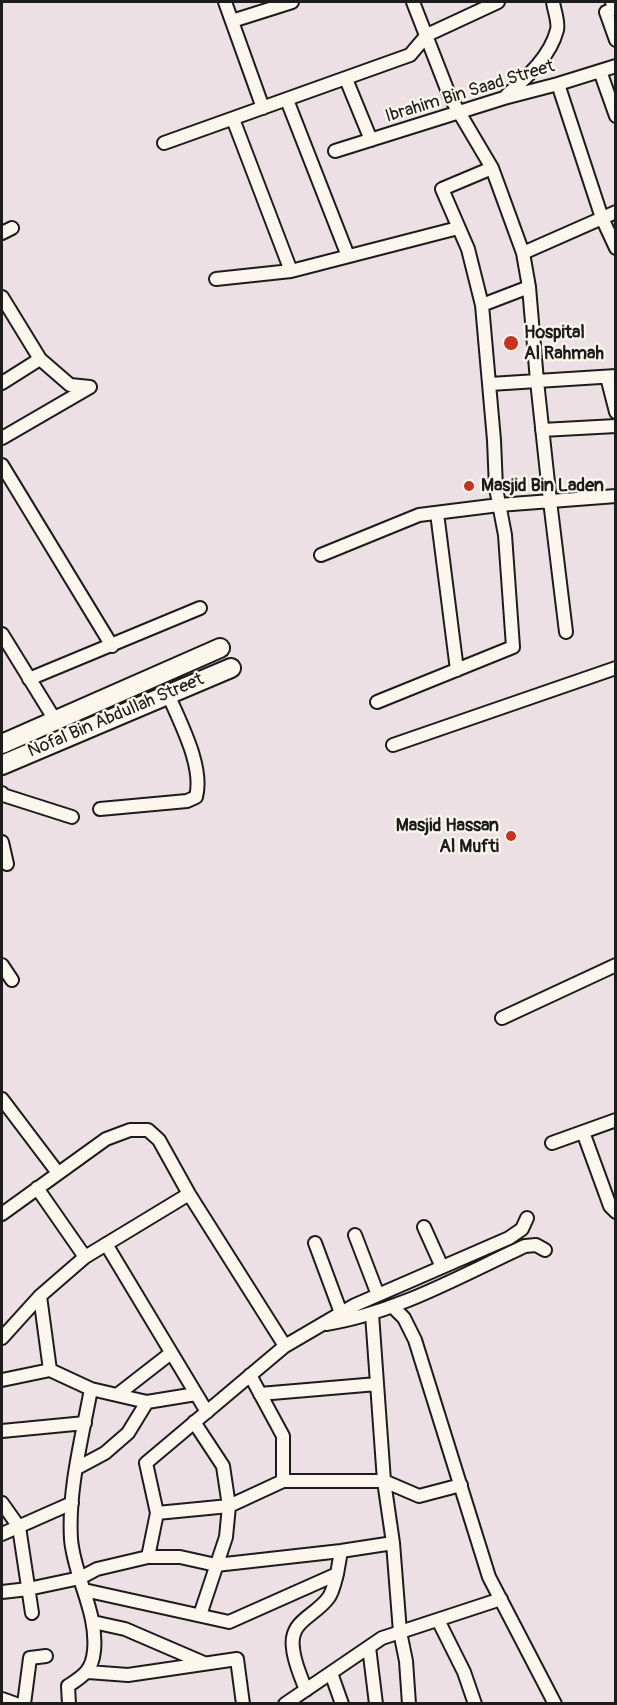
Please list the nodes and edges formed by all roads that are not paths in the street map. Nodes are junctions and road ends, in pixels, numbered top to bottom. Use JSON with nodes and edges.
{"nodes":[{"id":1,"x":225,"y":2,"type":"edge"},
{"id":2,"x":292,"y":2,"type":"edge"},
{"id":3,"x":413,"y":2,"type":"edge"},
{"id":4,"x":498,"y":2,"type":"edge"},
{"id":5,"x":553,"y":2,"type":"edge"},
{"id":6,"x":614,"y":6,"type":"edge"},
{"id":7,"x":232,"y":21,"type":"junction"},
{"id":8,"x":427,"y":35,"type":"junction"},
{"id":9,"x":615,"y":40,"type":"edge"},
{"id":10,"x":615,"y":66,"type":"edge"},
{"id":11,"x":600,"y":71,"type":"junction"},
{"id":12,"x":346,"y":79,"type":"junction"},
{"id":13,"x":558,"y":84,"type":"junction"},
{"id":14,"x":504,"y":98,"type":"junction"},
{"id":15,"x":287,"y":100,"type":"junction"},
{"id":16,"x":264,"y":108,"type":"junction"},
{"id":17,"x":460,"y":113,"type":"junction"},
{"id":18,"x":615,"y":116,"type":"edge"},
{"id":19,"x":233,"y":119,"type":"junction"},
{"id":20,"x":371,"y":140,"type":"junction"},
{"id":21,"x":164,"y":143,"type":"dead end"},
{"id":22,"x":335,"y":151,"type":"dead end"},
{"id":23,"x":492,"y":168,"type":"junction"},
{"id":24,"x":615,"y":212,"type":"edge"},
{"id":25,"x":602,"y":218,"type":"junction"},
{"id":26,"x":458,"y":228,"type":"junction"},
{"id":27,"x":615,"y":248,"type":"edge"},
{"id":28,"x":524,"y":253,"type":"junction"},
{"id":29,"x":348,"y":256,"type":"junction"},
{"id":30,"x":291,"y":271,"type":"junction"},
{"id":31,"x":216,"y":279,"type":"dead end"},
{"id":32,"x":529,"y":287,"type":"junction"},
{"id":33,"x":2,"y":297,"type":"edge"},
{"id":34,"x":482,"y":306,"type":"junction"},
{"id":35,"x":40,"y":359,"type":"junction"},
{"id":36,"x":611,"y":376,"type":"edge"},
{"id":37,"x":537,"y":381,"type":"junction"},
{"id":38,"x":2,"y":383,"type":"edge"},
{"id":39,"x":490,"y":384,"type":"junction"},
{"id":40,"x":615,"y":412,"type":"edge"},
{"id":41,"x":615,"y":426,"type":"edge"},
{"id":42,"x":542,"y":430,"type":"junction"},
{"id":43,"x":2,"y":438,"type":"edge"},
{"id":44,"x":2,"y":465,"type":"edge"},
{"id":45,"x":615,"y":496,"type":"edge"},
{"id":46,"x":550,"y":501,"type":"junction"},
{"id":47,"x":499,"y":504,"type":"junction"},
{"id":48,"x":437,"y":513,"type":"junction"},
{"id":49,"x":321,"y":555,"type":"dead end"},
{"id":50,"x":201,"y":608,"type":"dead end"},
{"id":51,"x":566,"y":632,"type":"dead end"},
{"id":52,"x":2,"y":634,"type":"edge"},
{"id":53,"x":112,"y":646,"type":"junction"},
{"id":54,"x":220,"y":648,"type":"dead end"},
{"id":55,"x":231,"y":668,"type":"dead end"},
{"id":56,"x":615,"y":668,"type":"edge"},
{"id":57,"x":457,"y":669,"type":"junction"},
{"id":58,"x":29,"y":679,"type":"junction"},
{"id":59,"x":168,"y":694,"type":"junction"},
{"id":60,"x":378,"y":702,"type":"dead end"},
{"id":61,"x":56,"y":720,"type":"junction"},
{"id":62,"x":2,"y":744,"type":"edge"},
{"id":63,"x":393,"y":745,"type":"dead end"},
{"id":64,"x":2,"y":765,"type":"edge"},
{"id":65,"x":2,"y":797,"type":"edge"},
{"id":66,"x":100,"y":809,"type":"dead end"},
{"id":67,"x":72,"y":817,"type":"dead end"},
{"id":68,"x":2,"y":842,"type":"edge"},
{"id":69,"x":7,"y":864,"type":"dead end"},
{"id":70,"x":2,"y":965,"type":"edge"},
{"id":71,"x":615,"y":965,"type":"edge"},
{"id":72,"x":12,"y":980,"type":"dead end"},
{"id":73,"x":502,"y":1018,"type":"dead end"},
{"id":74,"x":2,"y":1099,"type":"edge"},
{"id":75,"x":615,"y":1120,"type":"edge"},
{"id":76,"x":583,"y":1132,"type":"junction"},
{"id":77,"x":552,"y":1143,"type":"dead end"},
{"id":78,"x":58,"y":1173,"type":"junction"},
{"id":79,"x":37,"y":1188,"type":"junction"},
{"id":80,"x":189,"y":1194,"type":"junction"},
{"id":81,"x":615,"y":1212,"type":"edge"},
{"id":82,"x":2,"y":1214,"type":"edge"},
{"id":83,"x":526,"y":1218,"type":"dead end"},
{"id":84,"x":424,"y":1227,"type":"dead end"},
{"id":85,"x":355,"y":1235,"type":"dead end"},
{"id":86,"x":315,"y":1243,"type":"dead end"},
{"id":87,"x":106,"y":1244,"type":"junction"},
{"id":88,"x":545,"y":1250,"type":"dead end"},
{"id":89,"x":85,"y":1257,"type":"junction"},
{"id":90,"x":442,"y":1267,"type":"junction"},
{"id":91,"x":378,"y":1295,"type":"junction"},
{"id":92,"x":40,"y":1296,"type":"junction"},
{"id":93,"x":392,"y":1306,"type":"junction"},
{"id":94,"x":341,"y":1313,"type":"junction"},
{"id":95,"x":372,"y":1314,"type":"junction"},
{"id":96,"x":319,"y":1326,"type":"junction"},
{"id":97,"x":2,"y":1338,"type":"edge"},
{"id":98,"x":285,"y":1346,"type":"junction"},
{"id":99,"x":171,"y":1353,"type":"junction"},
{"id":100,"x":50,"y":1370,"type":"junction"},
{"id":101,"x":250,"y":1375,"type":"junction"},
{"id":102,"x":2,"y":1380,"type":"edge"},
{"id":103,"x":377,"y":1384,"type":"junction"},
{"id":104,"x":91,"y":1389,"type":"junction"},
{"id":105,"x":196,"y":1394,"type":"junction"},
{"id":106,"x":260,"y":1394,"type":"junction"},
{"id":107,"x":117,"y":1395,"type":"junction"},
{"id":108,"x":147,"y":1402,"type":"junction"},
{"id":109,"x":207,"y":1412,"type":"junction"},
{"id":110,"x":194,"y":1422,"type":"junction"},
{"id":111,"x":85,"y":1423,"type":"junction"},
{"id":112,"x":2,"y":1431,"type":"edge"},
{"id":113,"x":77,"y":1468,"type":"junction"},
{"id":114,"x":283,"y":1481,"type":"junction"},
{"id":115,"x":384,"y":1481,"type":"junction"},
{"id":116,"x":461,"y":1485,"type":"junction"},
{"id":117,"x":2,"y":1503,"type":"edge"},
{"id":118,"x":72,"y":1503,"type":"junction"},
{"id":119,"x":229,"y":1506,"type":"junction"},
{"id":120,"x":157,"y":1513,"type":"junction"},
{"id":121,"x":19,"y":1527,"type":"junction"},
{"id":122,"x":2,"y":1534,"type":"edge"},
{"id":123,"x":393,"y":1543,"type":"junction"},
{"id":124,"x":341,"y":1551,"type":"junction"},
{"id":125,"x":148,"y":1557,"type":"junction"},
{"id":126,"x":216,"y":1565,"type":"junction"},
{"id":127,"x":337,"y":1574,"type":"junction"},
{"id":128,"x":82,"y":1584,"type":"junction"},
{"id":129,"x":28,"y":1589,"type":"junction"},
{"id":130,"x":2,"y":1592,"type":"edge"},
{"id":131,"x":501,"y":1599,"type":"junction"},
{"id":132,"x":32,"y":1613,"type":"dead end"},
{"id":133,"x":201,"y":1615,"type":"junction"},
{"id":134,"x":438,"y":1620,"type":"junction"},
{"id":135,"x":93,"y":1623,"type":"junction"},
{"id":136,"x":400,"y":1632,"type":"junction"},
{"id":137,"x":369,"y":1647,"type":"junction"},
{"id":138,"x":46,"y":1656,"type":"dead end"},
{"id":139,"x":205,"y":1664,"type":"junction"},
{"id":140,"x":88,"y":1672,"type":"junction"},
{"id":141,"x":331,"y":1673,"type":"junction"},
{"id":142,"x":306,"y":1690,"type":"junction"},
{"id":143,"x":2,"y":1699,"type":"edge"},
{"id":144,"x":290,"y":1702,"type":"edge"},
{"id":145,"x":16,"y":1704,"type":"edge"},
{"id":146,"x":24,"y":1704,"type":"edge"},
{"id":147,"x":69,"y":1704,"type":"edge"},
{"id":148,"x":243,"y":1704,"type":"edge"},
{"id":149,"x":342,"y":1704,"type":"edge"},
{"id":150,"x":376,"y":1704,"type":"edge"},
{"id":151,"x":410,"y":1704,"type":"edge"},
{"id":152,"x":475,"y":1704,"type":"edge"},
{"id":153,"x":555,"y":1704,"type":"edge"}],
"edges":[{"from":1,"to":7,"type":"street"},
{"from":2,"to":7,"type":"street"},
{"from":3,"to":8,"type":"street"},
{"from":4,"to":8,"type":"street"},
{"from":5,"to":14,"type":"street"},
{"from":6,"to":9,"type":"street"},
{"from":7,"to":16,"type":"street"},
{"from":8,"to":12,"type":"street"},
{"from":8,"to":17,"type":"street"},
{"from":10,"to":11,"type":"street","name":"Ibrahim Bin Saad Street"},
{"from":11,"to":13,"type":"street","name":"Ibrahim Bin Saad Street"},
{"from":11,"to":18,"type":"street"},
{"from":12,"to":15,"type":"street"},
{"from":12,"to":20,"type":"street"},
{"from":13,"to":14,"type":"street","name":"Ibrahim Bin Saad Street"},
{"from":13,"to":25,"type":"street"},
{"from":14,"to":17,"type":"street","name":"Ibrahim Bin Saad Street"},
{"from":15,"to":16,"type":"street"},
{"from":15,"to":29,"type":"street"},
{"from":16,"to":19,"type":"street"},
{"from":17,"to":20,"type":"street","name":"Ibrahim Bin Saad Street"},
{"from":17,"to":23,"type":"street"},
{"from":19,"to":21,"type":"street"},
{"from":19,"to":30,"type":"street"},
{"from":20,"to":22,"type":"street","name":"Ibrahim Bin Saad Street"},
{"from":23,"to":26,"type":"street"},
{"from":23,"to":28,"type":"street"},
{"from":24,"to":25,"type":"street"},
{"from":25,"to":27,"type":"street"},
{"from":25,"to":28,"type":"street"},
{"from":26,"to":29,"type":"street"},
{"from":26,"to":34,"type":"street"},
{"from":28,"to":32,"type":"street"},
{"from":29,"to":30,"type":"street"},
{"from":30,"to":31,"type":"street"},
{"from":32,"to":34,"type":"street"},
{"from":32,"to":37,"type":"street"},
{"from":33,"to":35,"type":"street"},
{"from":34,"to":39,"type":"street"},
{"from":35,"to":38,"type":"street"},
{"from":35,"to":43,"type":"street"},
{"from":36,"to":37,"type":"street"},
{"from":36,"to":40,"type":"street"},
{"from":37,"to":39,"type":"street"},
{"from":37,"to":42,"type":"street"},
{"from":39,"to":47,"type":"street"},
{"from":41,"to":42,"type":"street"},
{"from":42,"to":46,"type":"street"},
{"from":44,"to":53,"type":"street"},
{"from":45,"to":46,"type":"street"},
{"from":46,"to":47,"type":"street"},
{"from":46,"to":51,"type":"street"},
{"from":47,"to":48,"type":"street"},
{"from":47,"to":57,"type":"street"},
{"from":48,"to":49,"type":"street"},
{"from":48,"to":57,"type":"street"},
{"from":50,"to":53,"type":"street"},
{"from":52,"to":58,"type":"street"},
{"from":53,"to":58,"type":"street"},
{"from":54,"to":61,"type":"main road","name":"Nofal Bin Abdullah Street"},
{"from":55,"to":59,"type":"main road","name":"Nofal Bin Abdullah Street"},
{"from":56,"to":63,"type":"street"},
{"from":57,"to":60,"type":"street"},
{"from":58,"to":61,"type":"street"},
{"from":59,"to":64,"type":"main road","name":"Nofal Bin Abdullah Street"},
{"from":59,"to":66,"type":"street"},
{"from":61,"to":62,"type":"main road","name":"Nofal Bin Abdullah Street"},
{"from":65,"to":67,"type":"street"},
{"from":68,"to":69,"type":"street"},
{"from":70,"to":72,"type":"street"},
{"from":71,"to":73,"type":"street"},
{"from":74,"to":78,"type":"street"},
{"from":75,"to":76,"type":"street"},
{"from":76,"to":77,"type":"street"},
{"from":76,"to":81,"type":"street"},
{"from":78,"to":79,"type":"street"},
{"from":78,"to":80,"type":"street"},
{"from":79,"to":82,"type":"street"},
{"from":79,"to":89,"type":"street"},
{"from":80,"to":87,"type":"street"},
{"from":80,"to":98,"type":"street"},
{"from":83,"to":90,"type":"street"},
{"from":84,"to":90,"type":"street"},
{"from":85,"to":91,"type":"street"},
{"from":86,"to":94,"type":"street"},
{"from":87,"to":89,"type":"street"},
{"from":87,"to":99,"type":"street"},
{"from":88,"to":93,"type":"street"},
{"from":89,"to":92,"type":"street"},
{"from":90,"to":91,"type":"street"},
{"from":91,"to":94,"type":"street"},
{"from":92,"to":97,"type":"street"},
{"from":92,"to":100,"type":"street"},
{"from":93,"to":95,"type":"street"},
{"from":93,"to":116,"type":"street"},
{"from":94,"to":96,"type":"street"},
{"from":95,"to":96,"type":"street"},
{"from":95,"to":103,"type":"street"},
{"from":96,"to":98,"type":"street"},
{"from":98,"to":101,"type":"street"},
{"from":99,"to":105,"type":"street"},
{"from":99,"to":107,"type":"street"},
{"from":100,"to":102,"type":"street"},
{"from":100,"to":104,"type":"street"},
{"from":101,"to":106,"type":"street"},
{"from":101,"to":109,"type":"street"},
{"from":103,"to":106,"type":"street"},
{"from":103,"to":115,"type":"street"},
{"from":104,"to":107,"type":"street"},
{"from":104,"to":111,"type":"street"},
{"from":105,"to":108,"type":"street"},
{"from":105,"to":109,"type":"street"},
{"from":106,"to":114,"type":"street"},
{"from":107,"to":108,"type":"street"},
{"from":108,"to":113,"type":"street"},
{"from":109,"to":110,"type":"street"},
{"from":110,"to":119,"type":"street"},
{"from":110,"to":120,"type":"street"},
{"from":111,"to":112,"type":"street"},
{"from":111,"to":113,"type":"street"},
{"from":113,"to":118,"type":"street"},
{"from":114,"to":115,"type":"street"},
{"from":114,"to":119,"type":"street"},
{"from":115,"to":116,"type":"street"},
{"from":115,"to":123,"type":"street"},
{"from":116,"to":131,"type":"street"},
{"from":117,"to":121,"type":"street"},
{"from":118,"to":121,"type":"street"},
{"from":118,"to":128,"type":"street"},
{"from":119,"to":120,"type":"street"},
{"from":119,"to":126,"type":"street"},
{"from":120,"to":125,"type":"street"},
{"from":121,"to":122,"type":"street"},
{"from":121,"to":129,"type":"street"},
{"from":123,"to":124,"type":"street"},
{"from":123,"to":136,"type":"street"},
{"from":124,"to":126,"type":"street"},
{"from":124,"to":127,"type":"street"},
{"from":125,"to":126,"type":"street"},
{"from":125,"to":128,"type":"street"},
{"from":126,"to":133,"type":"street"},
{"from":127,"to":133,"type":"street"},
{"from":127,"to":142,"type":"street"},
{"from":128,"to":129,"type":"street"},
{"from":128,"to":133,"type":"street"},
{"from":128,"to":135,"type":"street"},
{"from":129,"to":130,"type":"street"},
{"from":129,"to":132,"type":"street"},
{"from":131,"to":134,"type":"street"},
{"from":131,"to":153,"type":"street"},
{"from":134,"to":136,"type":"street"},
{"from":134,"to":152,"type":"street"},
{"from":135,"to":139,"type":"street"},
{"from":135,"to":140,"type":"street"},
{"from":136,"to":137,"type":"street"},
{"from":136,"to":151,"type":"street"},
{"from":137,"to":141,"type":"street"},
{"from":137,"to":150,"type":"street"},
{"from":138,"to":146,"type":"street"},
{"from":139,"to":140,"type":"street"},
{"from":139,"to":148,"type":"street"},
{"from":140,"to":147,"type":"street"},
{"from":141,"to":142,"type":"street"},
{"from":141,"to":149,"type":"street"},
{"from":142,"to":144,"type":"street"},
{"from":143,"to":145,"type":"street"}]}
